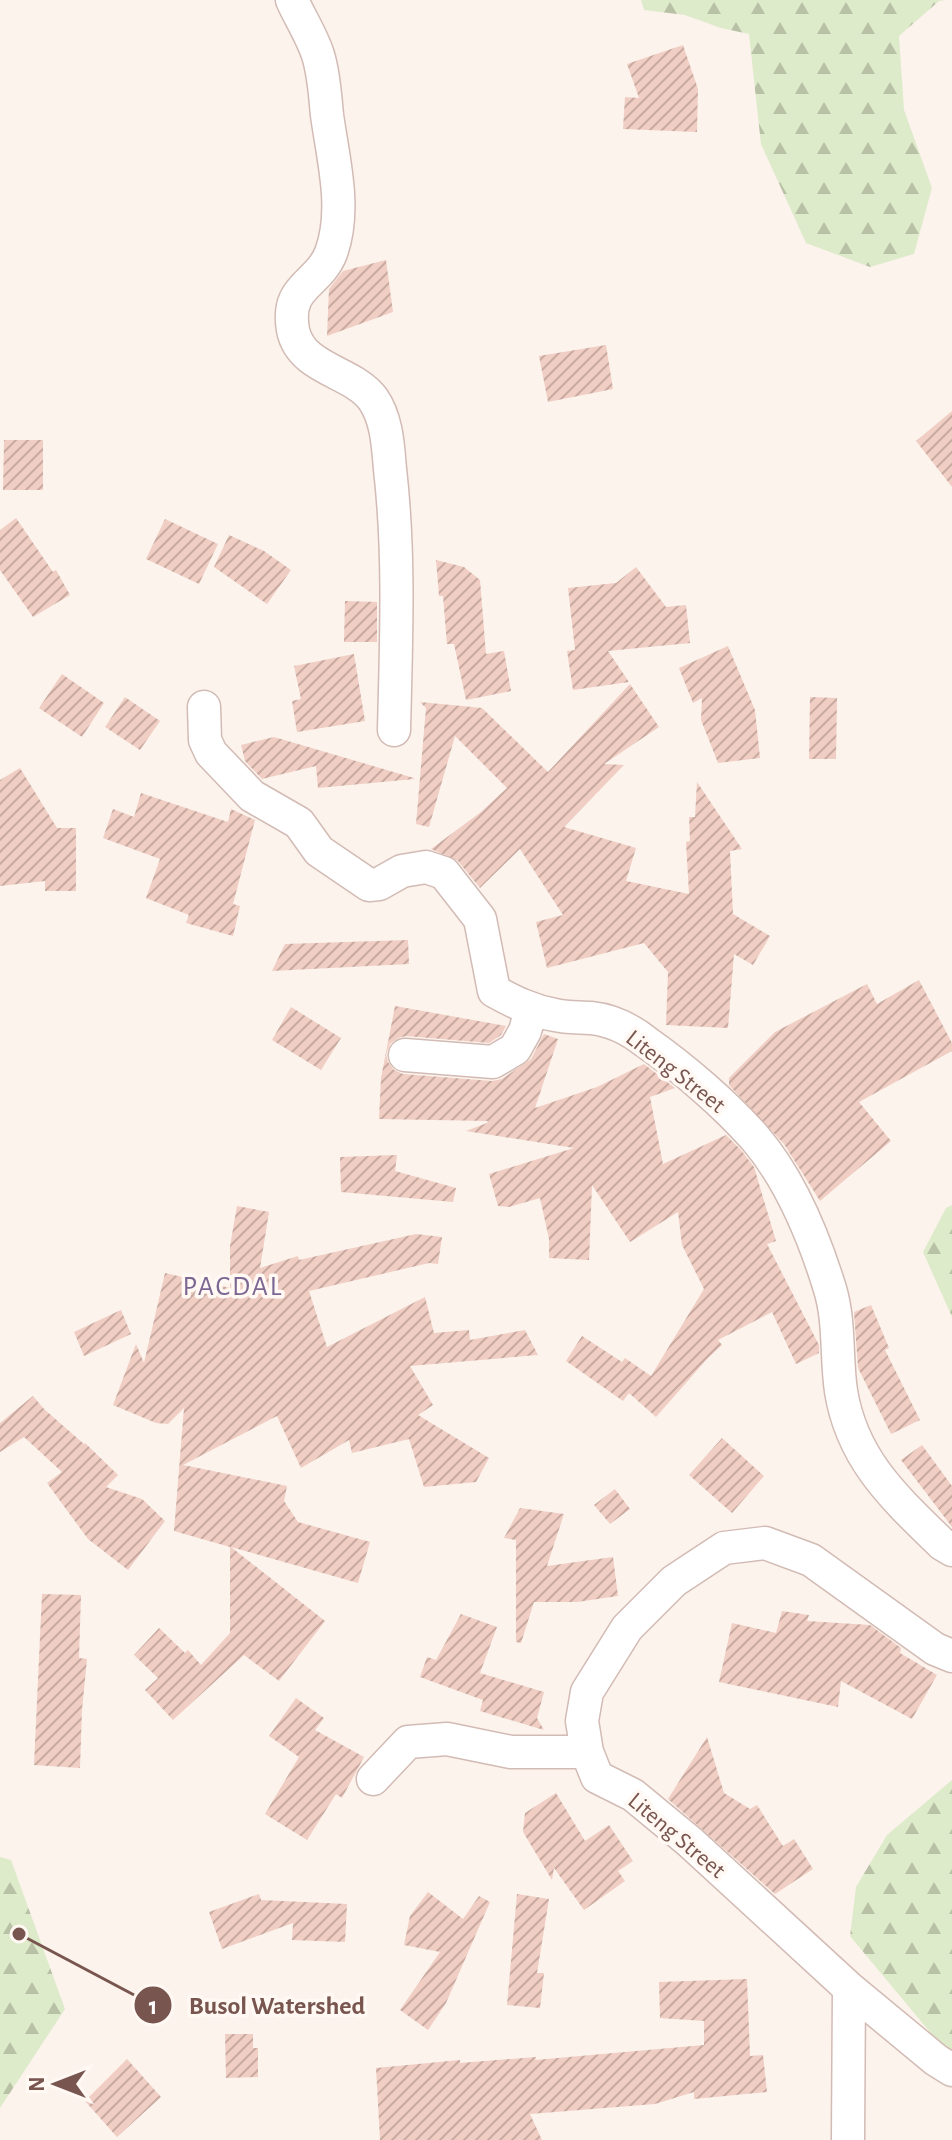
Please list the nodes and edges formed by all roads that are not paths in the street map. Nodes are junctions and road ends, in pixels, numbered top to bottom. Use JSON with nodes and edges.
{"nodes":[{"id":1,"x":292,"y":0,"type":"edge"},
{"id":2,"x":204,"y":707,"type":"dead end"},
{"id":3,"x":394,"y":730,"type":"dead end"},
{"id":4,"x":531,"y":1010,"type":"junction"},
{"id":5,"x":405,"y":1055,"type":"dead end"},
{"id":6,"x":952,"y":1550,"type":"edge"},
{"id":7,"x":952,"y":1656,"type":"edge"},
{"id":8,"x":587,"y":1752,"type":"junction"},
{"id":9,"x":373,"y":1779,"type":"dead end"},
{"id":10,"x":849,"y":1988,"type":"junction"},
{"id":11,"x":952,"y":2070,"type":"edge"},
{"id":12,"x":848,"y":2140,"type":"edge"}],
"edges":[{"from":1,"to":3,"type":"street"},
{"from":2,"to":4,"type":"street","name":"Liteng Street"},
{"from":4,"to":5,"type":"street"},
{"from":4,"to":6,"type":"street","name":"Liteng Street"},
{"from":7,"to":8,"type":"street","name":"Liteng Street"},
{"from":8,"to":9,"type":"street"},
{"from":8,"to":10,"type":"street","name":"Liteng Street"},
{"from":10,"to":11,"type":"street","name":"Liteng Street"},
{"from":10,"to":12,"type":"street"}]}
